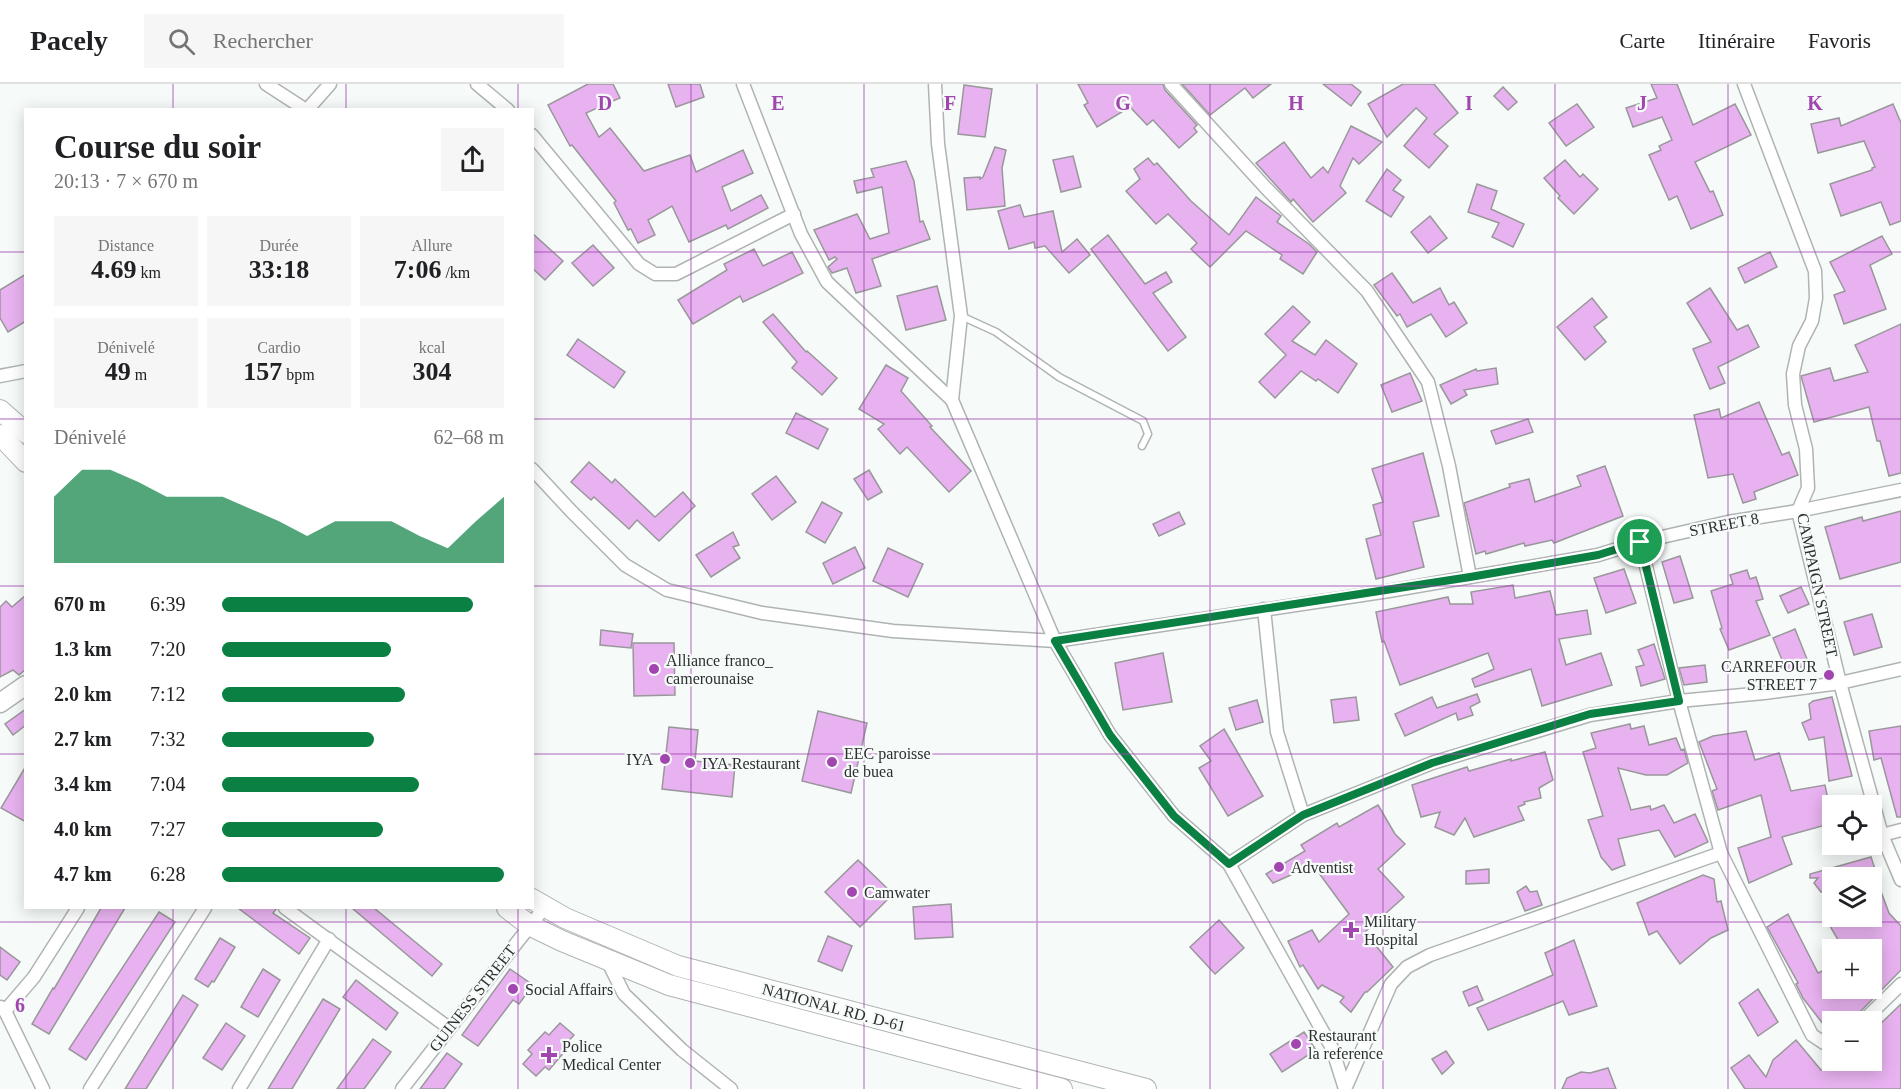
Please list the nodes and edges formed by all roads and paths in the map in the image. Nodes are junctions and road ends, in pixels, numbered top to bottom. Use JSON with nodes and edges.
{"nodes":[{"id":1,"x":266,"y":84,"type":"edge"},
{"id":2,"x":330,"y":84,"type":"edge"},
{"id":3,"x":477,"y":84,"type":"edge"},
{"id":4,"x":743,"y":84,"type":"edge"},
{"id":5,"x":935,"y":84,"type":"edge"},
{"id":6,"x":1171,"y":84,"type":"edge"},
{"id":7,"x":1744,"y":84,"type":"edge"},
{"id":8,"x":303,"y":108,"type":"edge"},
{"id":9,"x":308,"y":108,"type":"edge"},
{"id":10,"x":505,"y":108,"type":"edge"},
{"id":11,"x":534,"y":137,"type":"edge"},
{"id":12,"x":794,"y":214,"type":"junction"},
{"id":13,"x":961,"y":316,"type":"junction"},
{"id":14,"x":24,"y":372,"type":"edge"},
{"id":15,"x":0,"y":376,"type":"edge"},
{"id":16,"x":952,"y":400,"type":"junction"},
{"id":17,"x":0,"y":410,"type":"edge"},
{"id":18,"x":24,"y":432,"type":"edge"},
{"id":19,"x":0,"y":435,"type":"edge"},
{"id":20,"x":1142,"y":446,"type":"dead end"},
{"id":21,"x":24,"y":460,"type":"edge"},
{"id":22,"x":534,"y":471,"type":"edge"},
{"id":23,"x":1901,"y":490,"type":"edge"},
{"id":24,"x":1798,"y":511,"type":"junction"},
{"id":25,"x":1640,"y":542,"type":"junction"},
{"id":26,"x":1470,"y":577,"type":"junction"},
{"id":27,"x":1264,"y":609,"type":"junction"},
{"id":28,"x":1055,"y":641,"type":"junction"},
{"id":29,"x":1901,"y":669,"type":"edge"},
{"id":30,"x":1840,"y":683,"type":"junction"},
{"id":31,"x":24,"y":686,"type":"edge"},
{"id":32,"x":1679,"y":701,"type":"junction"},
{"id":33,"x":0,"y":703,"type":"edge"},
{"id":34,"x":1871,"y":795,"type":"edge"},
{"id":35,"x":1303,"y":815,"type":"junction"},
{"id":36,"x":1901,"y":830,"type":"edge"},
{"id":37,"x":1882,"y":835,"type":"joint"},
{"id":38,"x":1720,"y":853,"type":"junction"},
{"id":39,"x":1229,"y":864,"type":"junction"},
{"id":40,"x":1901,"y":880,"type":"edge"},
{"id":41,"x":538,"y":903,"type":"edge"},
{"id":42,"x":77,"y":909,"type":"edge"},
{"id":43,"x":205,"y":909,"type":"edge"},
{"id":44,"x":286,"y":909,"type":"edge"},
{"id":45,"x":508,"y":909,"type":"edge"},
{"id":46,"x":530,"y":925,"type":"junction"},
{"id":47,"x":329,"y":939,"type":"junction"},
{"id":48,"x":607,"y":960,"type":"junction"},
{"id":49,"x":1901,"y":984,"type":"edge"},
{"id":50,"x":3,"y":1009,"type":"edge"},
{"id":51,"x":1873,"y":1011,"type":"edge"},
{"id":52,"x":449,"y":1028,"type":"junction"},
{"id":53,"x":1822,"y":1042,"type":"edge"},
{"id":54,"x":43,"y":1089,"type":"edge"},
{"id":55,"x":90,"y":1089,"type":"edge"},
{"id":56,"x":239,"y":1089,"type":"edge"},
{"id":57,"x":402,"y":1089,"type":"edge"},
{"id":58,"x":731,"y":1089,"type":"edge"},
{"id":59,"x":1062,"y":1089,"type":"edge"},
{"id":60,"x":1146,"y":1089,"type":"edge"}],
"edges":[{"from":1,"to":8,"type":"street"},
{"from":2,"to":9,"type":"street"},
{"from":3,"to":10,"type":"street"},
{"from":4,"to":12,"type":"street"},
{"from":5,"to":13,"type":"street"},
{"from":6,"to":26,"type":"street"},
{"from":7,"to":24,"type":"street","name":"CAMPAIGN STREET"},
{"from":11,"to":12,"type":"street"},
{"from":12,"to":16,"type":"street"},
{"from":13,"to":16,"type":"street"},
{"from":13,"to":20,"type":"lane"},
{"from":14,"to":15,"type":"street"},
{"from":16,"to":28,"type":"street"},
{"from":17,"to":18,"type":"highway"},
{"from":19,"to":21,"type":"highway"},
{"from":22,"to":28,"type":"street","name":"STREET 8"},
{"from":23,"to":24,"type":"street","name":"STREET 8"},
{"from":24,"to":25,"type":"street","name":"STREET 8"},
{"from":24,"to":30,"type":"street","name":"CAMPAIGN STREET"},
{"from":25,"to":26,"type":"street","name":"STREET 8"},
{"from":25,"to":32,"type":"street"},
{"from":26,"to":27,"type":"street","name":"STREET 8"},
{"from":27,"to":28,"type":"street","name":"STREET 8"},
{"from":27,"to":35,"type":"street"},
{"from":28,"to":39,"type":"street"},
{"from":29,"to":30,"type":"street"},
{"from":30,"to":32,"type":"street"},
{"from":30,"to":34,"type":"street","name":"CAMPAIGN STREET"},
{"from":31,"to":33,"type":"main road"},
{"from":32,"to":35,"type":"street"},
{"from":32,"to":38,"type":"street"},
{"from":35,"to":39,"type":"street"},
{"from":36,"to":37,"type":"street"},
{"from":37,"to":40,"type":"street","name":"CAMPAIGN STREET"},
{"from":38,"to":39,"type":"street"},
{"from":38,"to":53,"type":"street"},
{"from":41,"to":46,"type":"street","name":"GUINESS STREET"},
{"from":41,"to":60,"type":"highway","name":"NATIONAL RD. D-61"},
{"from":42,"to":50,"type":"street"},
{"from":43,"to":55,"type":"street"},
{"from":44,"to":47,"type":"street"},
{"from":45,"to":46,"type":"highway","name":"NATIONAL RD. D-61"},
{"from":46,"to":48,"type":"highway","name":"NATIONAL RD. D-61"},
{"from":46,"to":52,"type":"street","name":"GUINESS STREET"},
{"from":47,"to":52,"type":"street"},
{"from":47,"to":56,"type":"street"},
{"from":48,"to":58,"type":"street"},
{"from":48,"to":59,"type":"highway","name":"NATIONAL RD. D-61"},
{"from":49,"to":51,"type":"street"},
{"from":50,"to":54,"type":"street"},
{"from":52,"to":57,"type":"street","name":"GUINESS STREET"}]}
